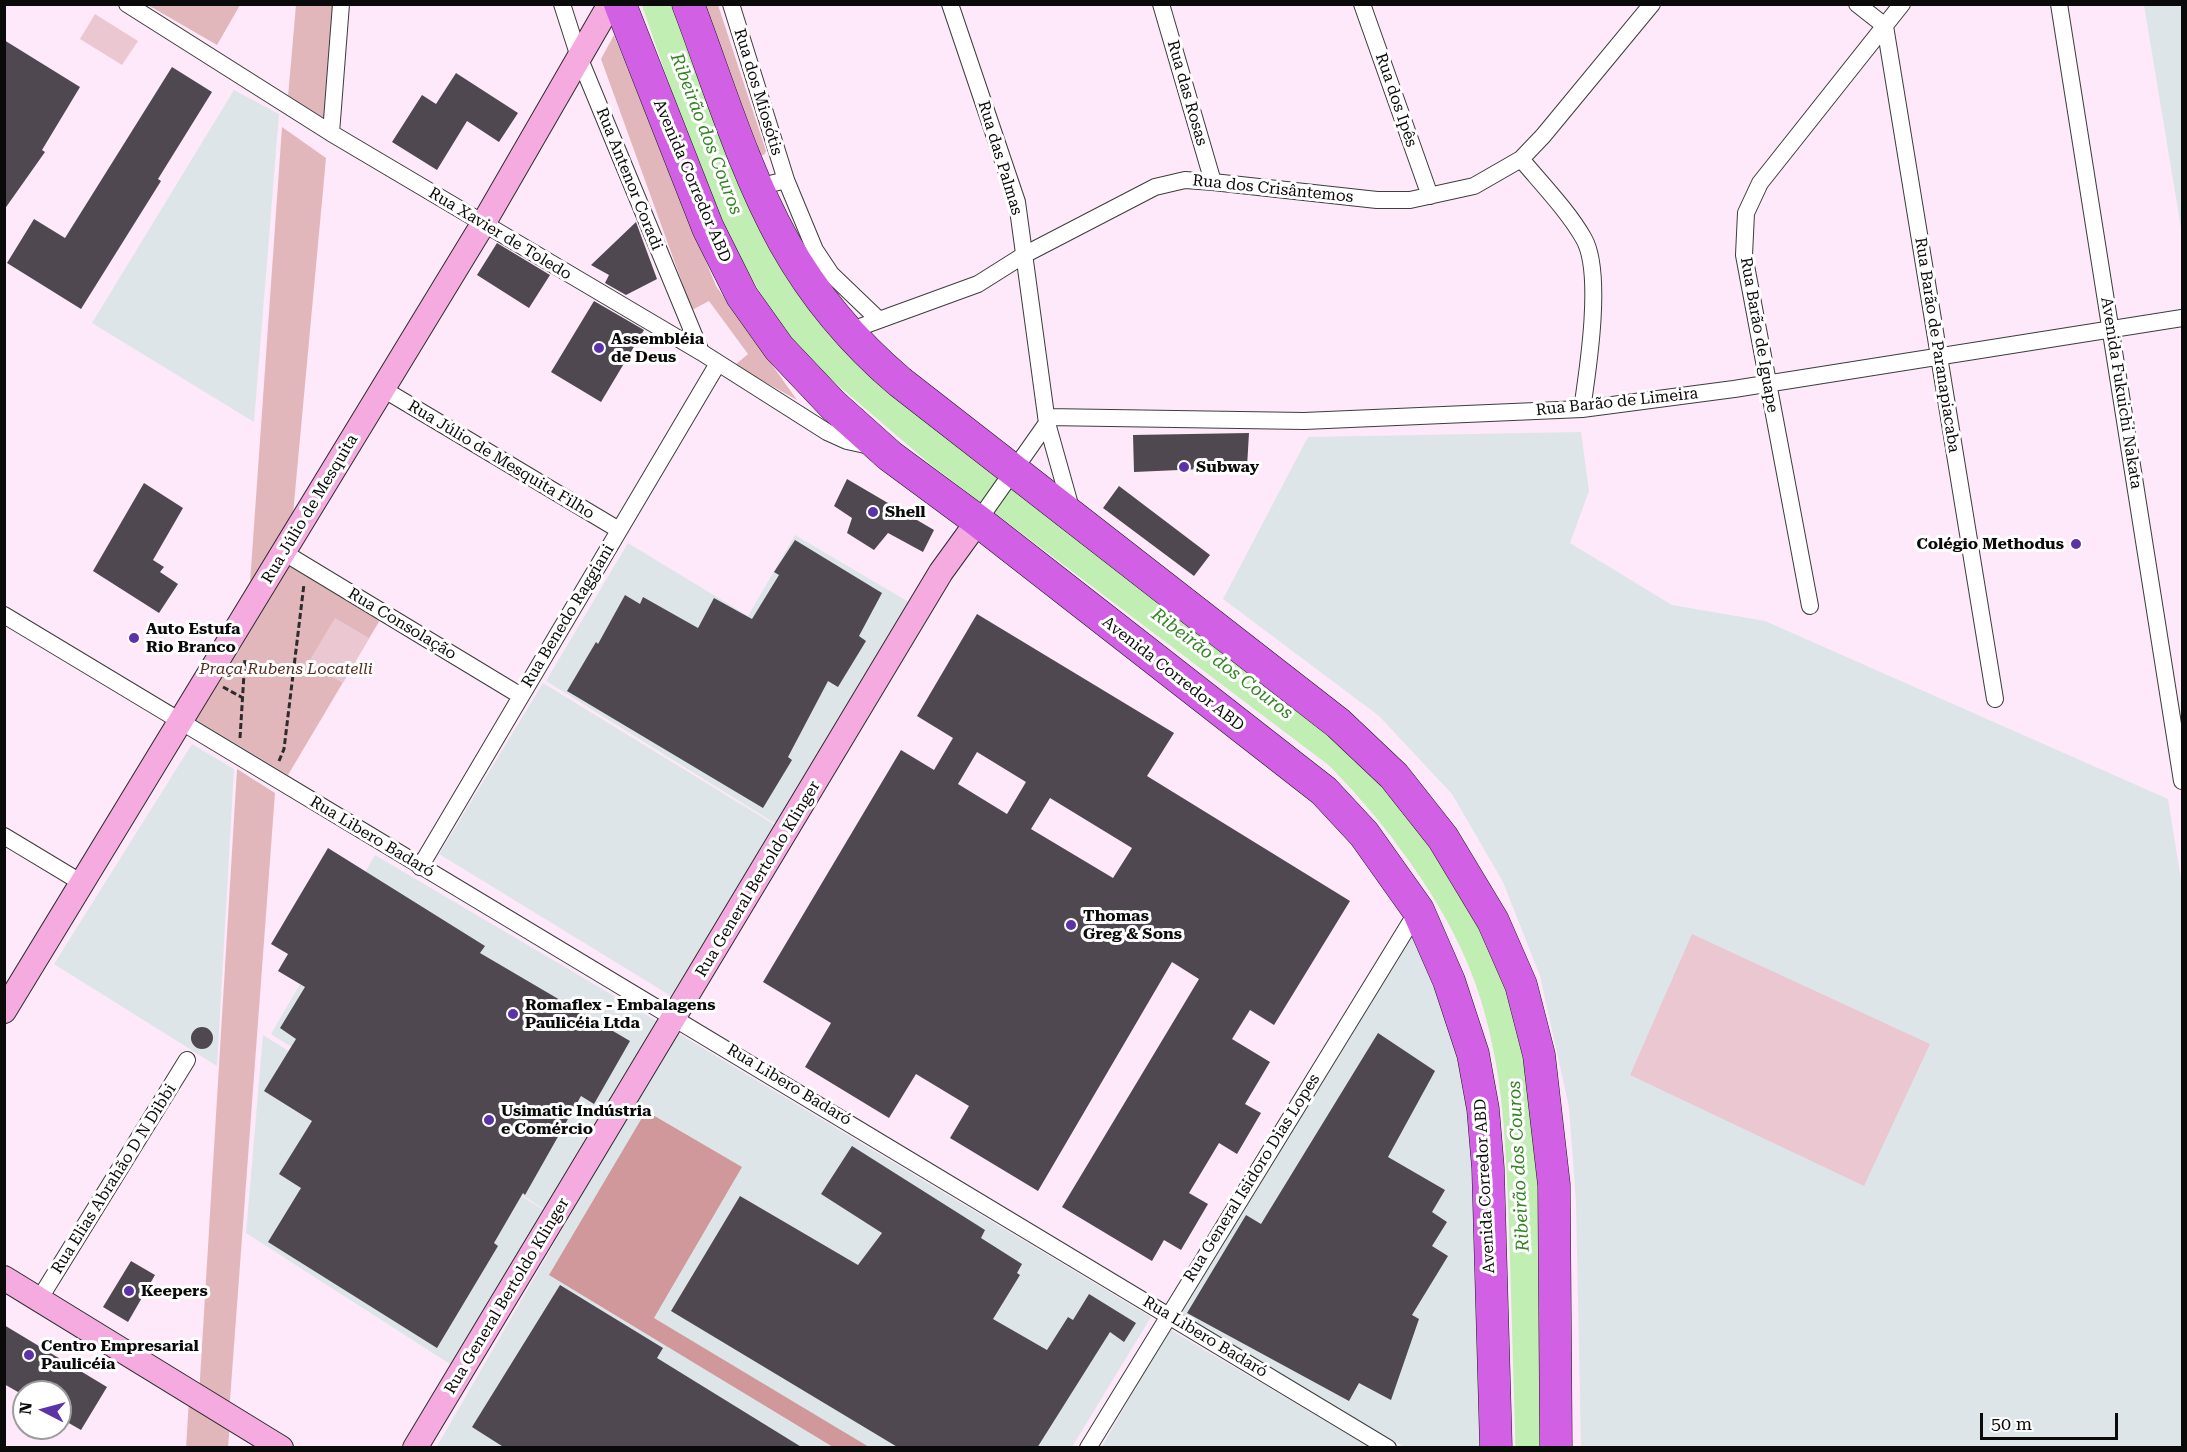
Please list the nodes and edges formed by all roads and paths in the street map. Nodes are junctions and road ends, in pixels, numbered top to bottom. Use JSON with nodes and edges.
{"nodes":[{"id":1,"x":341,"y":4,"type":"edge"},
{"id":2,"x":562,"y":4,"type":"edge"},
{"id":3,"x":610,"y":4,"type":"edge"},
{"id":4,"x":620,"y":4,"type":"edge"},
{"id":5,"x":688,"y":4,"type":"edge"},
{"id":6,"x":731,"y":4,"type":"edge"},
{"id":7,"x":950,"y":4,"type":"edge"},
{"id":8,"x":1161,"y":4,"type":"edge"},
{"id":9,"x":1362,"y":4,"type":"edge"},
{"id":10,"x":1652,"y":4,"type":"edge"},
{"id":11,"x":1857,"y":4,"type":"edge"},
{"id":12,"x":1902,"y":4,"type":"edge"},
{"id":13,"x":2059,"y":4,"type":"edge"},
{"id":14,"x":130,"y":5,"type":"edge"},
{"id":15,"x":1885,"y":26,"type":"junction"},
{"id":16,"x":579,"y":57,"type":"junction"},
{"id":17,"x":331,"y":133,"type":"junction"},
{"id":18,"x":1521,"y":159,"type":"junction"},
{"id":19,"x":1213,"y":182,"type":"junction"},
{"id":20,"x":772,"y":184,"type":"junction"},
{"id":21,"x":1430,"y":196,"type":"junction"},
{"id":22,"x":483,"y":224,"type":"junction"},
{"id":23,"x":1024,"y":255,"type":"junction"},
{"id":24,"x":2182,"y":318,"type":"edge"},
{"id":25,"x":879,"y":320,"type":"junction"},
{"id":26,"x":2111,"y":329,"type":"junction"},
{"id":27,"x":849,"y":331,"type":"junction"},
{"id":28,"x":701,"y":352,"type":"junction"},
{"id":29,"x":1938,"y":355,"type":"junction"},
{"id":30,"x":717,"y":365,"type":"junction"},
{"id":31,"x":1767,"y":383,"type":"junction"},
{"id":32,"x":383,"y":389,"type":"junction"},
{"id":33,"x":1582,"y":409,"type":"junction"},
{"id":34,"x":1046,"y":420,"type":"junction"},
{"id":35,"x":879,"y":447,"type":"junction"},
{"id":36,"x":1010,"y":475,"type":"junction"},
{"id":37,"x":981,"y":516,"type":"junction"},
{"id":38,"x":1074,"y":518,"type":"junction"},
{"id":39,"x":619,"y":530,"type":"junction"},
{"id":40,"x":283,"y":552,"type":"junction"},
{"id":41,"x":306,"y":566,"type":"junction"},
{"id":42,"x":1810,"y":606,"type":"dead end"},
{"id":43,"x":4,"y":615,"type":"edge"},
{"id":44,"x":245,"y":655,"type":"dead end"},
{"id":45,"x":521,"y":696,"type":"junction"},
{"id":46,"x":1995,"y":699,"type":"dead end"},
{"id":47,"x":180,"y":721,"type":"junction"},
{"id":48,"x":239,"y":755,"type":"junction"},
{"id":49,"x":273,"y":777,"type":"junction"},
{"id":50,"x":2182,"y":781,"type":"edge"},
{"id":51,"x":4,"y":836,"type":"edge"},
{"id":52,"x":420,"y":867,"type":"junction"},
{"id":53,"x":82,"y":883,"type":"junction"},
{"id":54,"x":1418,"y":910,"type":"junction"},
{"id":55,"x":4,"y":1011,"type":"edge"},
{"id":56,"x":676,"y":1016,"type":"junction"},
{"id":57,"x":187,"y":1060,"type":"dead end"},
{"id":58,"x":4,"y":1278,"type":"edge"},
{"id":59,"x":40,"y":1298,"type":"junction"},
{"id":60,"x":1168,"y":1315,"type":"junction"},
{"id":61,"x":282,"y":1448,"type":"edge"},
{"id":62,"x":415,"y":1448,"type":"edge"},
{"id":63,"x":1088,"y":1448,"type":"edge"},
{"id":64,"x":1388,"y":1448,"type":"edge"},
{"id":65,"x":1496,"y":1448,"type":"edge"},
{"id":66,"x":1556,"y":1448,"type":"edge"}],
"edges":[{"from":1,"to":17,"type":"street"},
{"from":2,"to":16,"type":"street","name":"Rua Antenor Coradi"},
{"from":3,"to":16,"type":"street","name":"Rua Júlio de Mesquita"},
{"from":4,"to":35,"type":"highway","name":"Avenida Corredor ABD"},
{"from":5,"to":20,"type":"highway"},
{"from":6,"to":20,"type":"street","name":"Rua dos Miosótis"},
{"from":7,"to":23,"type":"street","name":"Rua das Palmas"},
{"from":8,"to":19,"type":"street","name":"Rua das Rosas"},
{"from":9,"to":21,"type":"street","name":"Rua dos Ipês"},
{"from":10,"to":18,"type":"street","name":"Rua dos Crisântemos"},
{"from":11,"to":15,"type":"street"},
{"from":12,"to":15,"type":"street","name":"Rua Barão de Iguape"},
{"from":13,"to":26,"type":"street","name":"Avenida Fukuichi Nakata"},
{"from":14,"to":17,"type":"street","name":"Rua Xavier de Toledo"},
{"from":15,"to":29,"type":"street","name":"Rua Barão de Paranapiacaba"},
{"from":15,"to":31,"type":"street","name":"Rua Barão de Iguape"},
{"from":16,"to":22,"type":"street","name":"Rua Júlio de Mesquita"},
{"from":16,"to":28,"type":"street","name":"Rua Antenor Coradi"},
{"from":17,"to":22,"type":"street","name":"Rua Xavier de Toledo"},
{"from":18,"to":21,"type":"street","name":"Rua dos Crisântemos"},
{"from":18,"to":33,"type":"street"},
{"from":19,"to":21,"type":"street","name":"Rua dos Crisântemos"},
{"from":19,"to":23,"type":"street","name":"Rua dos Crisântemos"},
{"from":20,"to":25,"type":"street","name":"Rua dos Miosótis"},
{"from":20,"to":27,"type":"highway"},
{"from":22,"to":28,"type":"street","name":"Rua Xavier de Toledo"},
{"from":22,"to":32,"type":"street","name":"Rua Júlio de Mesquita"},
{"from":23,"to":25,"type":"street","name":"Rua dos Crisântemos"},
{"from":23,"to":34,"type":"street","name":"Rua das Palmas"},
{"from":24,"to":26,"type":"street","name":"Rua Barão de Limeira"},
{"from":25,"to":27,"type":"street","name":"Rua dos Crisântemos"},
{"from":26,"to":29,"type":"street","name":"Rua Barão de Limeira"},
{"from":26,"to":50,"type":"street","name":"Avenida Fukuichi Nakata"},
{"from":27,"to":36,"type":"highway"},
{"from":28,"to":30,"type":"street","name":"Rua Xavier de Toledo"},
{"from":29,"to":31,"type":"street","name":"Rua Barão de Limeira"},
{"from":29,"to":46,"type":"street","name":"Rua Barão de Paranapiacaba"},
{"from":30,"to":35,"type":"street","name":"Rua Xavier de Toledo"},
{"from":30,"to":39,"type":"street","name":"Rua Benedo Raggiani"},
{"from":31,"to":33,"type":"street","name":"Rua Barão de Limeira"},
{"from":31,"to":42,"type":"street","name":"Rua Barão de Iguape"},
{"from":32,"to":39,"type":"street","name":"Rua Júlio de Mesquita Filho"},
{"from":32,"to":40,"type":"street","name":"Rua Júlio de Mesquita"},
{"from":33,"to":34,"type":"street","name":"Rua Barão de Limeira"},
{"from":34,"to":36,"type":"street"},
{"from":34,"to":38,"type":"street","name":"Rua das Palmas"},
{"from":35,"to":37,"type":"highway","name":"Avenida Corredor ABD"},
{"from":36,"to":37,"type":"street","name":"Rua General Bertoldo Klinger"},
{"from":36,"to":38,"type":"highway"},
{"from":37,"to":54,"type":"highway","name":"Avenida Corredor ABD"},
{"from":37,"to":56,"type":"street","name":"Rua General Bertoldo Klinger"},
{"from":38,"to":66,"type":"highway"},
{"from":39,"to":45,"type":"street","name":"Rua Benedo Raggiani"},
{"from":40,"to":41,"type":"street","name":"Rua Consolação"},
{"from":40,"to":47,"type":"street","name":"Rua Júlio de Mesquita"},
{"from":41,"to":45,"type":"street","name":"Rua Consolação"},
{"from":41,"to":49,"type":"path"},
{"from":43,"to":47,"type":"street","name":"Rua Libero Badaró"},
{"from":44,"to":48,"type":"path"},
{"from":45,"to":52,"type":"street","name":"Rua Benedo Raggiani"},
{"from":47,"to":48,"type":"street","name":"Rua Libero Badaró"},
{"from":47,"to":53,"type":"street","name":"Rua Júlio de Mesquita"},
{"from":48,"to":49,"type":"street","name":"Rua Libero Badaró"},
{"from":49,"to":52,"type":"street","name":"Rua Libero Badaró"},
{"from":51,"to":53,"type":"street"},
{"from":52,"to":56,"type":"street","name":"Rua Libero Badaró"},
{"from":53,"to":55,"type":"street","name":"Rua Júlio de Mesquita"},
{"from":54,"to":60,"type":"street","name":"Rua General Isidoro Dias Lopes"},
{"from":54,"to":65,"type":"highway","name":"Avenida Corredor ABD"},
{"from":56,"to":60,"type":"street","name":"Rua Libero Badaró"},
{"from":56,"to":62,"type":"street","name":"Rua General Bertoldo Klinger"},
{"from":57,"to":59,"type":"street","name":"Rua Elias Abrahão D N Dibbi"},
{"from":58,"to":59,"type":"street"},
{"from":59,"to":61,"type":"street"},
{"from":60,"to":63,"type":"street","name":"Rua General Isidoro Dias Lopes"},
{"from":60,"to":64,"type":"street","name":"Rua Libero Badaró"}]}
